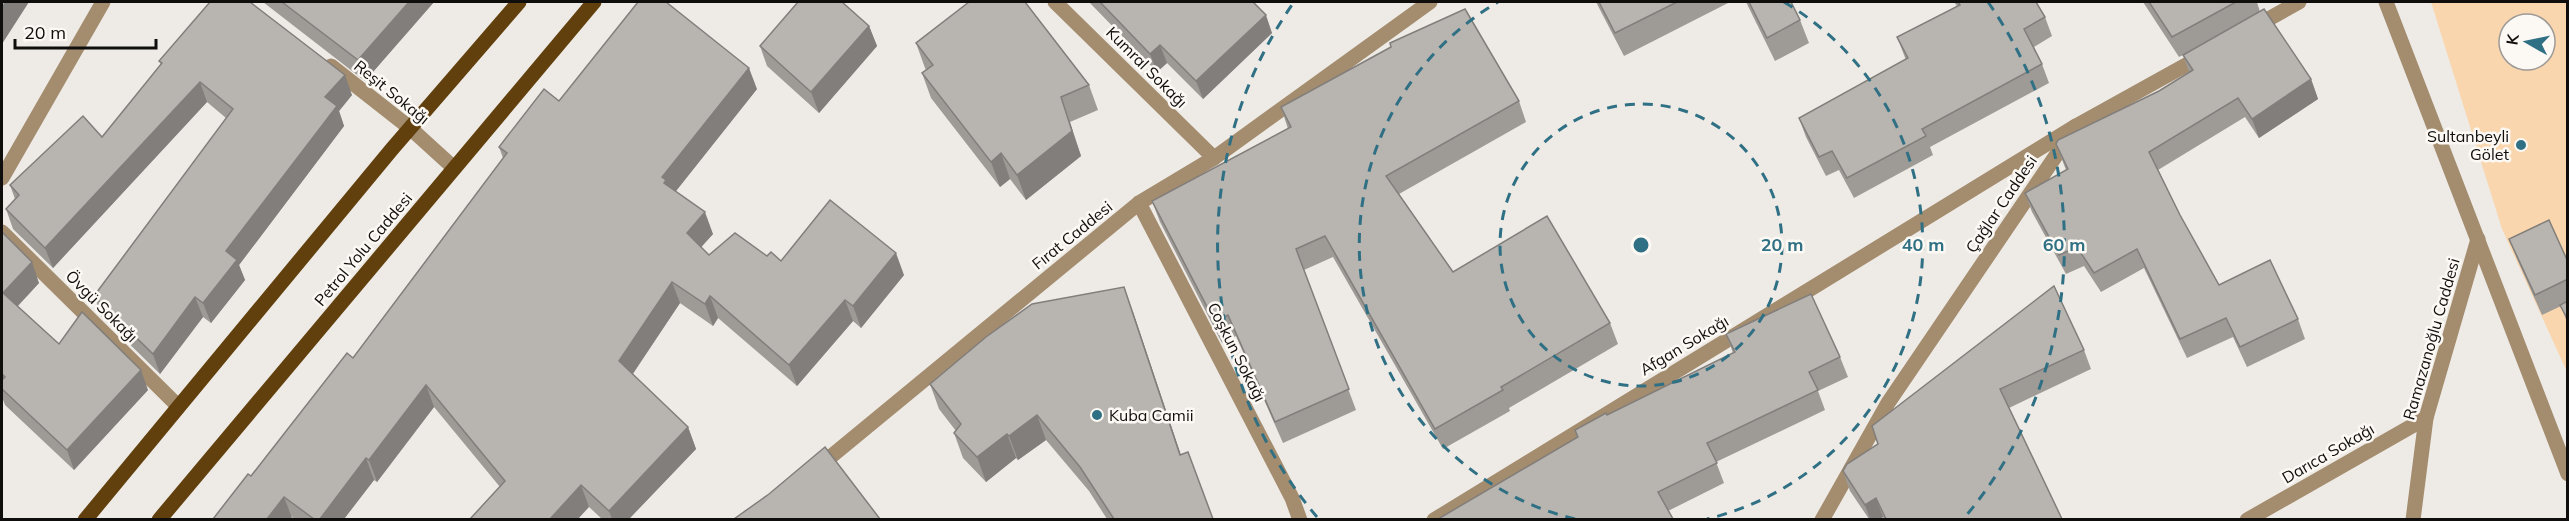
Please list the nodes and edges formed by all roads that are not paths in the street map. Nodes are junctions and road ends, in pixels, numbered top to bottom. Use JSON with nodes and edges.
{"nodes":[{"id":1,"x":103,"y":2,"type":"edge"},
{"id":2,"x":519,"y":2,"type":"edge"},
{"id":3,"x":594,"y":2,"type":"edge"},
{"id":4,"x":1055,"y":2,"type":"edge"},
{"id":5,"x":1430,"y":2,"type":"edge"},
{"id":6,"x":2299,"y":2,"type":"edge"},
{"id":7,"x":2386,"y":2,"type":"edge"},
{"id":8,"x":2238,"y":36,"type":"edge"},
{"id":9,"x":2218,"y":47,"type":"edge"},
{"id":10,"x":320,"y":58,"type":"edge"},
{"id":11,"x":2076,"y":126,"type":"junction"},
{"id":12,"x":410,"y":128,"type":"junction"},
{"id":13,"x":1214,"y":158,"type":"junction"},
{"id":14,"x":3,"y":168,"type":"edge"},
{"id":15,"x":454,"y":168,"type":"junction"},
{"id":16,"x":1139,"y":203,"type":"junction"},
{"id":17,"x":2,"y":232,"type":"edge"},
{"id":18,"x":2478,"y":239,"type":"junction"},
{"id":19,"x":178,"y":406,"type":"junction"},
{"id":20,"x":2426,"y":418,"type":"junction"},
{"id":21,"x":809,"y":474,"type":"edge"},
{"id":22,"x":2568,"y":474,"type":"edge"},
{"id":23,"x":85,"y":519,"type":"edge"},
{"id":24,"x":159,"y":519,"type":"edge"},
{"id":25,"x":1300,"y":519,"type":"edge"},
{"id":26,"x":1434,"y":519,"type":"edge"},
{"id":27,"x":1822,"y":519,"type":"edge"},
{"id":28,"x":2247,"y":519,"type":"edge"},
{"id":29,"x":2413,"y":519,"type":"edge"}],
"edges":[{"from":1,"to":14,"type":"street"},
{"from":2,"to":12,"type":"main road"},
{"from":3,"to":15,"type":"main road","name":"Petrol Yolu Caddesi"},
{"from":4,"to":13,"type":"street","name":"Kumral Sokağı"},
{"from":5,"to":13,"type":"street","name":"Fırat Caddesi"},
{"from":6,"to":8,"type":"street"},
{"from":7,"to":18,"type":"street"},
{"from":9,"to":11,"type":"street","name":"Çağlar Caddesi"},
{"from":10,"to":12,"type":"street","name":"Reşit Sokağı"},
{"from":11,"to":26,"type":"street","name":"Afgan Sokağı"},
{"from":11,"to":27,"type":"street","name":"Çağlar Caddesi"},
{"from":12,"to":15,"type":"street","name":"Reşit Sokağı"},
{"from":12,"to":19,"type":"main road"},
{"from":13,"to":16,"type":"street","name":"Fırat Caddesi"},
{"from":15,"to":24,"type":"main road","name":"Petrol Yolu Caddesi"},
{"from":16,"to":21,"type":"street","name":"Fırat Caddesi"},
{"from":16,"to":25,"type":"street","name":"Coşkun Sokağı"},
{"from":17,"to":19,"type":"street","name":"Övgü Sokağı"},
{"from":18,"to":20,"type":"street","name":"Ramazanoğlu Caddesi"},
{"from":18,"to":22,"type":"street"},
{"from":19,"to":23,"type":"main road"},
{"from":20,"to":28,"type":"street","name":"Darıca Sokağı"},
{"from":20,"to":29,"type":"street","name":"Ramazanoğlu Caddesi"}]}
